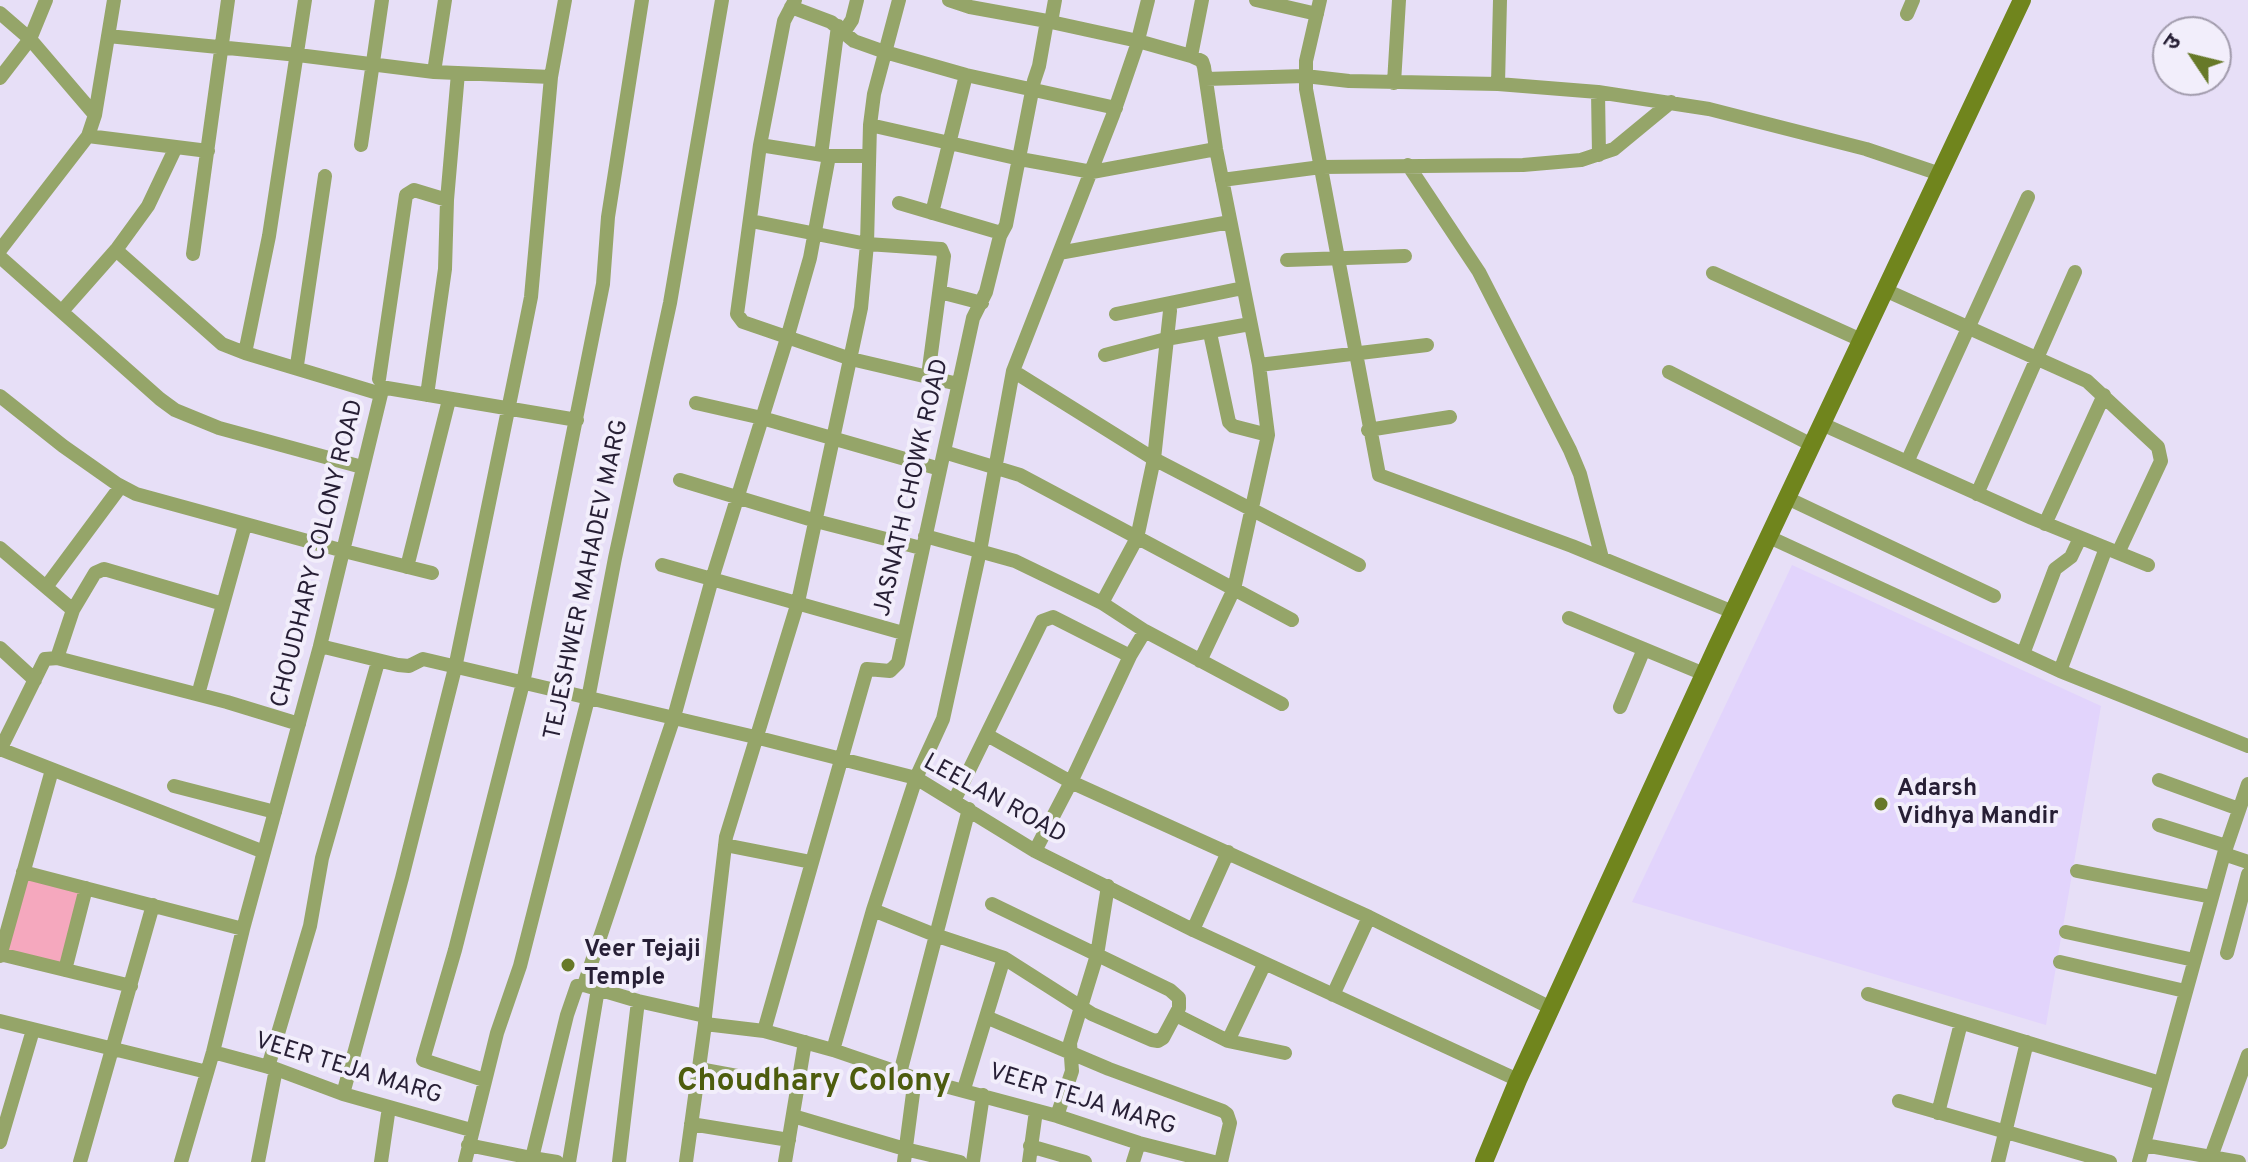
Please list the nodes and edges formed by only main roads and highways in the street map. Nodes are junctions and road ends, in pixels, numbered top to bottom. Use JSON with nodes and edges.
{"nodes":[{"id":1,"x":2022,"y":0,"type":"edge"},
{"id":2,"x":1484,"y":1162,"type":"edge"}],
"edges":[{"from":1,"to":2,"type":"main road"}]}
